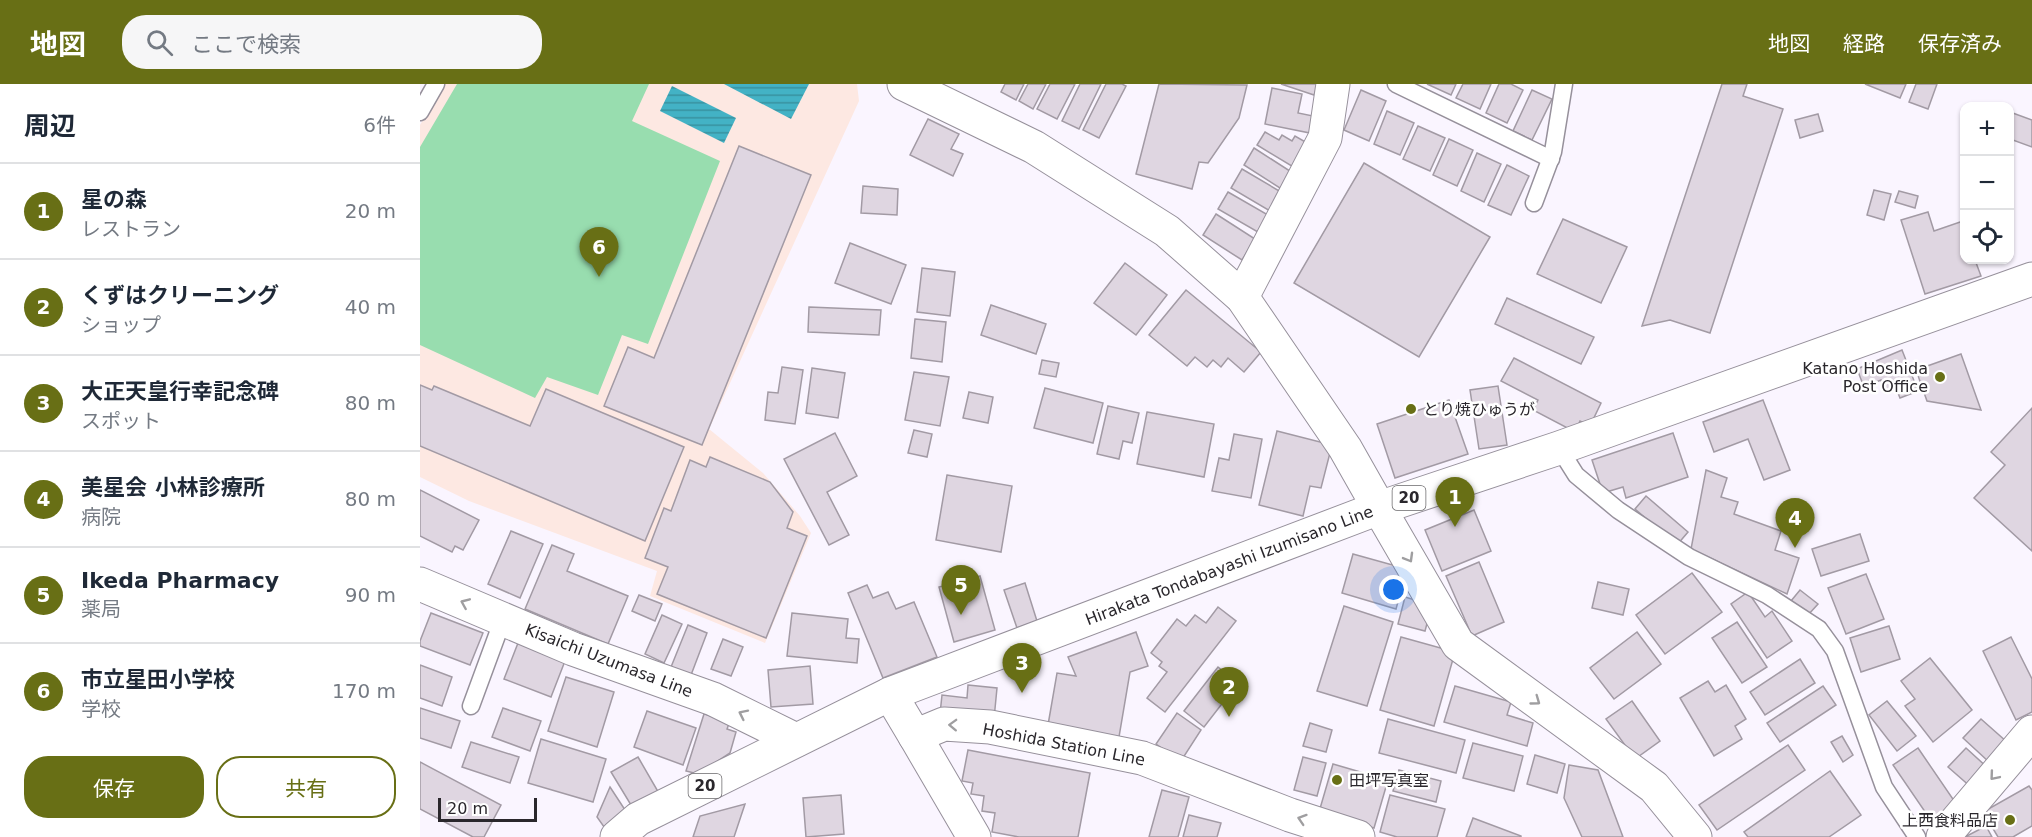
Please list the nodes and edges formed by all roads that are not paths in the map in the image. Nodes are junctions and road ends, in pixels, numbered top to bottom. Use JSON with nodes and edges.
{"nodes":[{"id":1,"x":436,"y":84,"type":"edge"},
{"id":2,"x":904,"y":84,"type":"edge"},
{"id":3,"x":1333,"y":84,"type":"edge"},
{"id":4,"x":1396,"y":84,"type":"edge"},
{"id":5,"x":1564,"y":84,"type":"edge"},
{"id":6,"x":420,"y":112,"type":"edge"},
{"id":7,"x":1551,"y":159,"type":"junction"},
{"id":8,"x":1534,"y":203,"type":"dead end"},
{"id":9,"x":2032,"y":279,"type":"edge"},
{"id":10,"x":1242,"y":297,"type":"junction"},
{"id":11,"x":1559,"y":448,"type":"junction"},
{"id":12,"x":1379,"y":508,"type":"junction"},
{"id":13,"x":420,"y":584,"type":"edge"},
{"id":14,"x":503,"y":619,"type":"junction"},
{"id":15,"x":890,"y":694,"type":"junction"},
{"id":16,"x":471,"y":706,"type":"dead end"},
{"id":17,"x":2032,"y":732,"type":"edge"},
{"id":18,"x":915,"y":736,"type":"junction"},
{"id":19,"x":796,"y":740,"type":"junction"},
{"id":20,"x":617,"y":837,"type":"edge"},
{"id":21,"x":974,"y":837,"type":"edge"},
{"id":22,"x":1358,"y":837,"type":"edge"},
{"id":23,"x":1695,"y":837,"type":"edge"},
{"id":24,"x":1917,"y":837,"type":"edge"},
{"id":25,"x":1943,"y":837,"type":"edge"}],
"edges":[{"from":1,"to":6,"type":"lane"},
{"from":2,"to":10,"type":"main road"},
{"from":3,"to":10,"type":"main road"},
{"from":4,"to":7,"type":"lane"},
{"from":5,"to":7,"type":"lane"},
{"from":7,"to":8,"type":"lane"},
{"from":9,"to":11,"type":"main road","name":"Hirakata Tondabayashi Izumisano Line","number":"20"},
{"from":10,"to":12,"type":"main road"},
{"from":11,"to":12,"type":"main road","name":"Hirakata Tondabayashi Izumisano Line","number":"20"},
{"from":11,"to":24,"type":"lane"},
{"from":12,"to":15,"type":"main road","name":"Hirakata Tondabayashi Izumisano Line","number":"20"},
{"from":12,"to":23,"type":"main road","one_way":true},
{"from":14,"to":13,"type":"main road","name":"Kisaichi Uzumasa Line","one_way":true},
{"from":14,"to":16,"type":"lane"},
{"from":19,"to":14,"type":"main road","name":"Kisaichi Uzumasa Line","one_way":true},
{"from":15,"to":18,"type":"main road"},
{"from":15,"to":19,"type":"main road","name":"Hirakata Tondabayashi Izumisano Line","number":"20"},
{"from":17,"to":25,"type":"main road","one_way":true},
{"from":18,"to":21,"type":"main road"},
{"from":22,"to":18,"type":"main road","name":"Hoshida Station Line","one_way":true},
{"from":19,"to":20,"type":"main road","name":"Hirakata Tondabayashi Izumisano Line","number":"20"}]}
